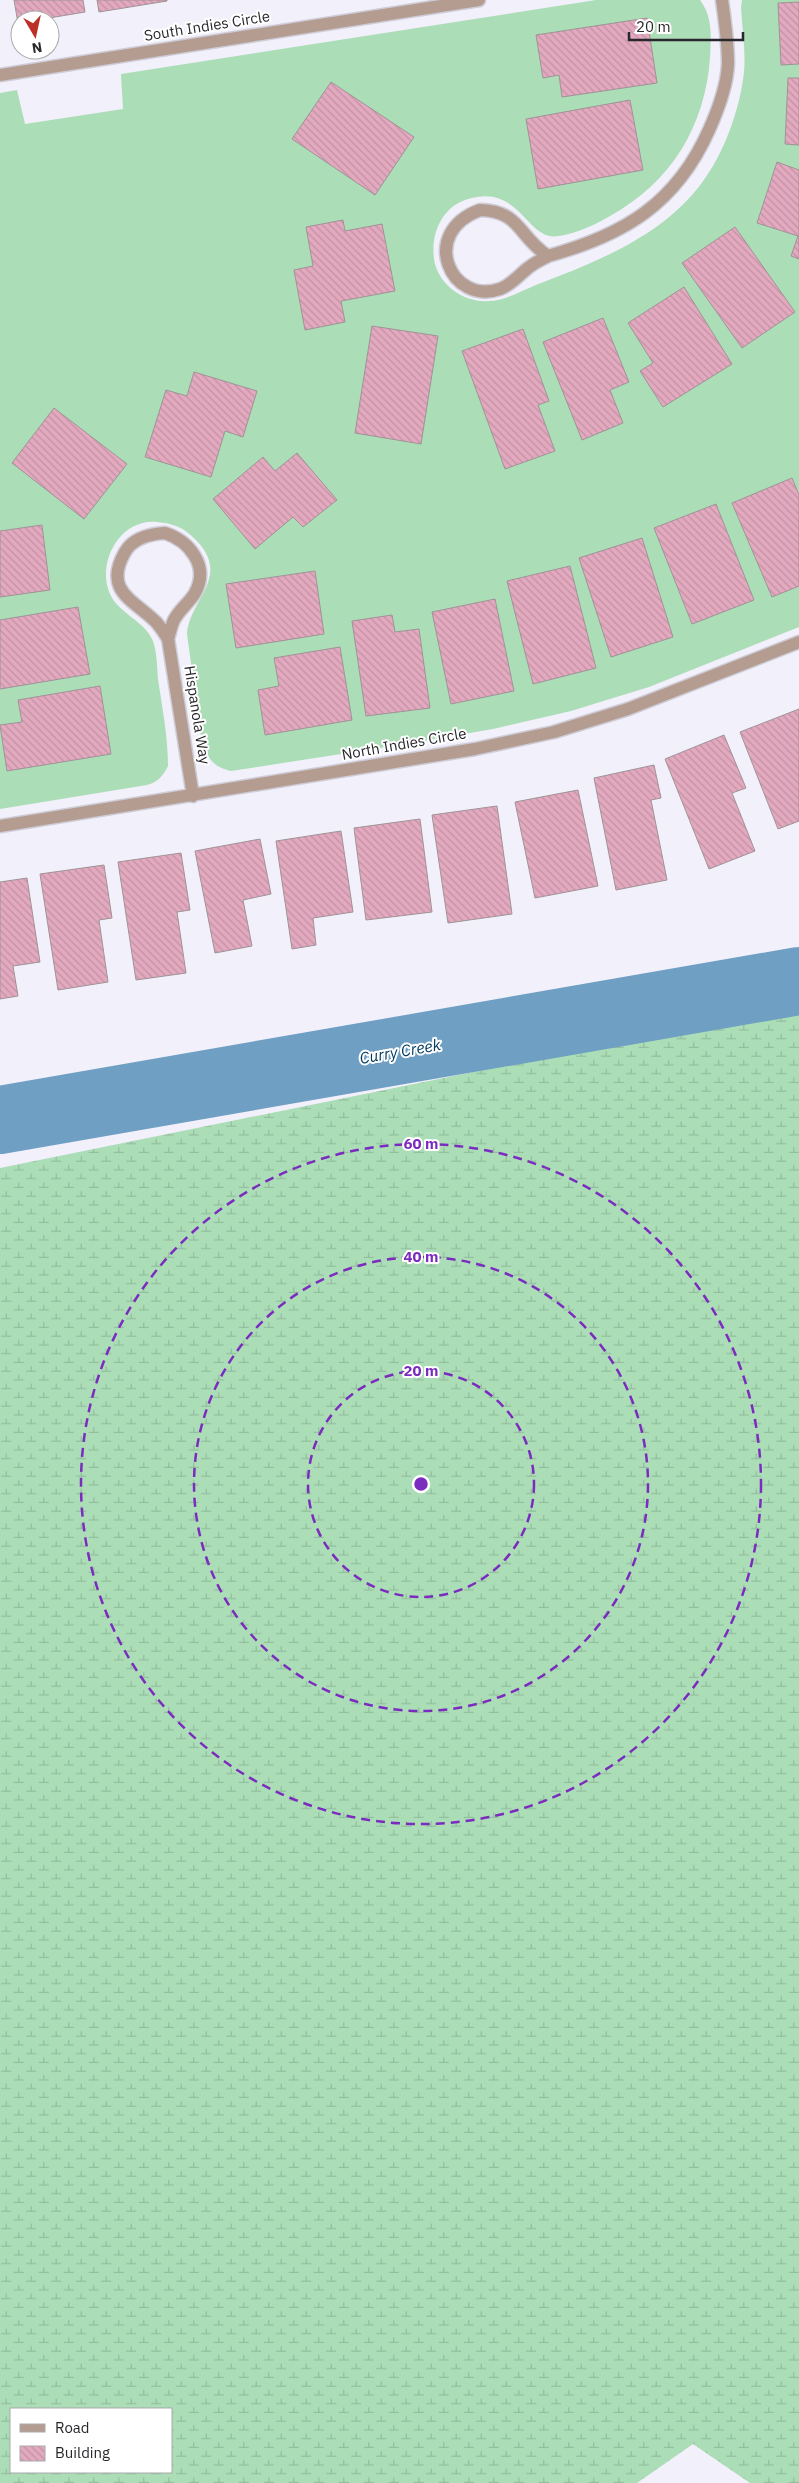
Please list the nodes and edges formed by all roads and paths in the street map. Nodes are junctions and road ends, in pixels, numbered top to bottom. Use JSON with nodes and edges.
{"nodes":[{"id":1,"x":479,"y":0,"type":"edge"},
{"id":2,"x":722,"y":0,"type":"edge"},
{"id":3,"x":0,"y":75,"type":"edge"},
{"id":4,"x":548,"y":256,"type":"junction"},
{"id":5,"x":168,"y":639,"type":"junction"},
{"id":6,"x":799,"y":642,"type":"edge"},
{"id":7,"x":193,"y":796,"type":"junction"},
{"id":8,"x":0,"y":826,"type":"edge"}],
"edges":[{"from":1,"to":3,"type":"street","name":"South Indies Circle"},
{"from":2,"to":4,"type":"street"},
{"from":4,"to":4,"type":"street"},
{"from":5,"to":5,"type":"street","name":"Hispanola Way"},
{"from":5,"to":7,"type":"street","name":"Hispanola Way"},
{"from":6,"to":7,"type":"street","name":"North Indies Circle"},
{"from":7,"to":8,"type":"street","name":"North Indies Circle"}]}
